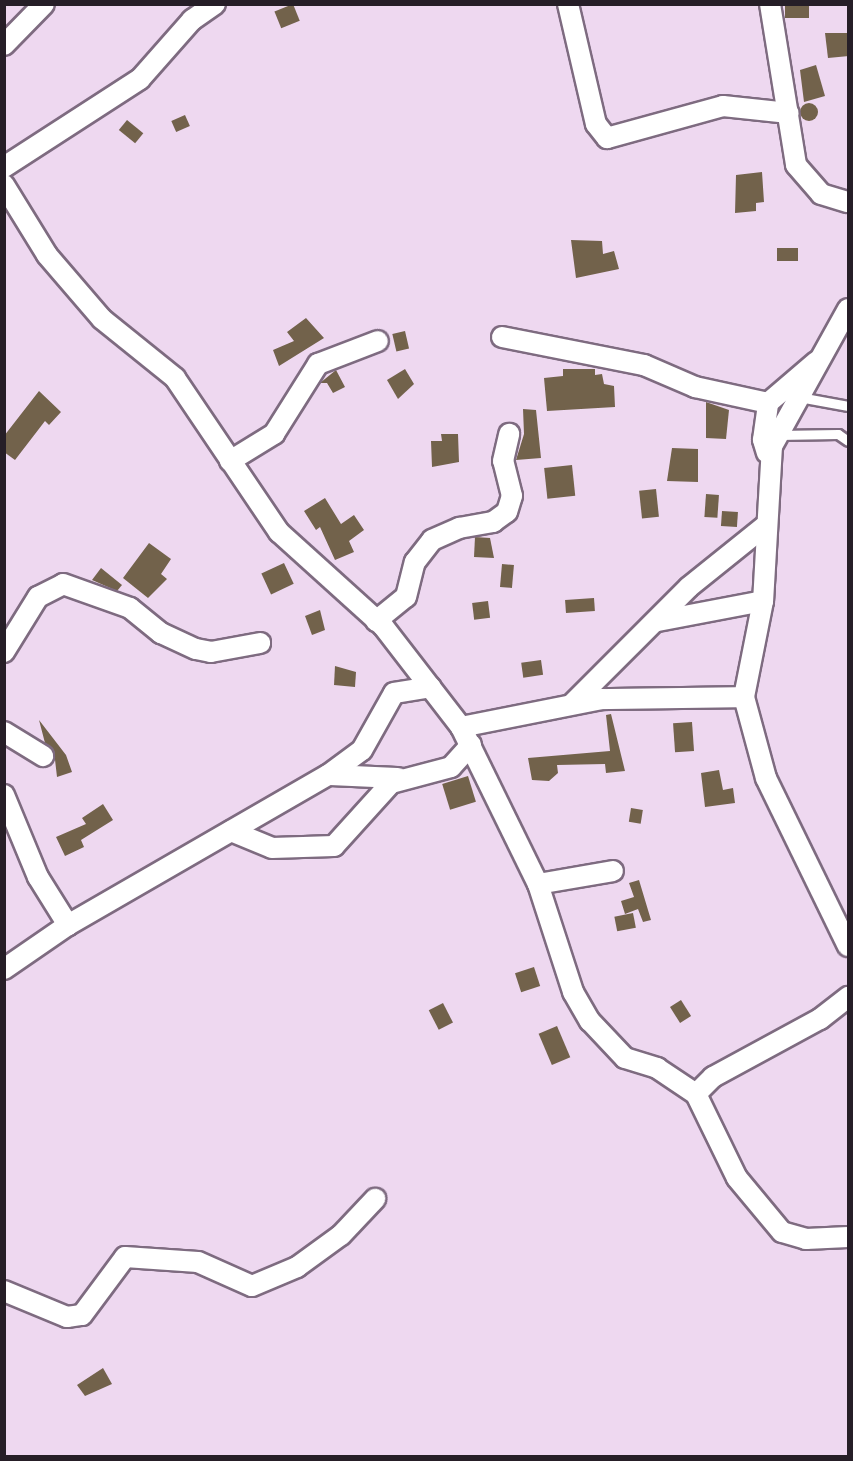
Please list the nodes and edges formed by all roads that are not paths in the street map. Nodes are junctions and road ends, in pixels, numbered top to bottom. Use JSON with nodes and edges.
{"nodes":[{"id":1,"x":44,"y":4,"type":"edge"},
{"id":2,"x":215,"y":4,"type":"edge"},
{"id":3,"x":568,"y":4,"type":"edge"},
{"id":4,"x":770,"y":4,"type":"edge"},
{"id":5,"x":4,"y":45,"type":"edge"},
{"id":6,"x":789,"y":113,"type":"junction"},
{"id":7,"x":4,"y":166,"type":"edge"},
{"id":8,"x":4,"y":185,"type":"edge"},
{"id":9,"x":849,"y":202,"type":"edge"},
{"id":10,"x":849,"y":309,"type":"edge"},
{"id":11,"x":502,"y":337,"type":"dead end"},
{"id":12,"x":378,"y":341,"type":"dead end"},
{"id":13,"x":820,"y":359,"type":"junction"},
{"id":14,"x":799,"y":397,"type":"junction"},
{"id":15,"x":768,"y":403,"type":"junction"},
{"id":16,"x":849,"y":406,"type":"edge"},
{"id":17,"x":509,"y":434,"type":"dead end"},
{"id":18,"x":776,"y":435,"type":"junction"},
{"id":19,"x":849,"y":441,"type":"edge"},
{"id":20,"x":770,"y":458,"type":"junction"},
{"id":21,"x":230,"y":461,"type":"junction"},
{"id":22,"x":765,"y":526,"type":"junction"},
{"id":23,"x":763,"y":601,"type":"junction"},
{"id":24,"x":376,"y":621,"type":"junction"},
{"id":25,"x":658,"y":621,"type":"junction"},
{"id":26,"x":260,"y":643,"type":"dead end"},
{"id":27,"x":4,"y":652,"type":"edge"},
{"id":28,"x":431,"y":687,"type":"junction"},
{"id":29,"x":744,"y":697,"type":"junction"},
{"id":30,"x":572,"y":704,"type":"junction"},
{"id":31,"x":461,"y":727,"type":"junction"},
{"id":32,"x":4,"y":732,"type":"edge"},
{"id":33,"x":471,"y":745,"type":"junction"},
{"id":34,"x":43,"y":756,"type":"dead end"},
{"id":35,"x":328,"y":775,"type":"junction"},
{"id":36,"x":398,"y":778,"type":"junction"},
{"id":37,"x":4,"y":795,"type":"edge"},
{"id":38,"x":231,"y":831,"type":"junction"},
{"id":39,"x":613,"y":871,"type":"dead end"},
{"id":40,"x":538,"y":884,"type":"junction"},
{"id":41,"x":68,"y":925,"type":"junction"},
{"id":42,"x":849,"y":946,"type":"edge"},
{"id":43,"x":4,"y":969,"type":"edge"},
{"id":44,"x":849,"y":997,"type":"edge"},
{"id":45,"x":696,"y":1094,"type":"junction"},
{"id":46,"x":375,"y":1199,"type":"dead end"},
{"id":47,"x":849,"y":1237,"type":"edge"},
{"id":48,"x":4,"y":1291,"type":"edge"}],
"edges":[{"from":1,"to":5,"type":"street"},
{"from":2,"to":7,"type":"street"},
{"from":3,"to":6,"type":"street"},
{"from":4,"to":6,"type":"street"},
{"from":6,"to":9,"type":"street"},
{"from":8,"to":21,"type":"street"},
{"from":10,"to":13,"type":"street"},
{"from":11,"to":15,"type":"street"},
{"from":12,"to":21,"type":"street"},
{"from":13,"to":14,"type":"street"},
{"from":13,"to":15,"type":"street"},
{"from":14,"to":16,"type":"lane"},
{"from":14,"to":18,"type":"street"},
{"from":15,"to":20,"type":"street"},
{"from":17,"to":24,"type":"street"},
{"from":18,"to":19,"type":"lane"},
{"from":18,"to":20,"type":"street"},
{"from":20,"to":22,"type":"street"},
{"from":21,"to":24,"type":"street"},
{"from":22,"to":23,"type":"street"},
{"from":22,"to":25,"type":"street"},
{"from":23,"to":25,"type":"street"},
{"from":23,"to":29,"type":"street"},
{"from":24,"to":28,"type":"street"},
{"from":25,"to":30,"type":"street"},
{"from":26,"to":27,"type":"street"},
{"from":28,"to":31,"type":"street"},
{"from":28,"to":35,"type":"street"},
{"from":29,"to":30,"type":"street"},
{"from":29,"to":42,"type":"street"},
{"from":30,"to":31,"type":"street"},
{"from":31,"to":33,"type":"street"},
{"from":32,"to":34,"type":"street"},
{"from":33,"to":36,"type":"street"},
{"from":33,"to":40,"type":"street"},
{"from":35,"to":36,"type":"street"},
{"from":35,"to":38,"type":"street"},
{"from":36,"to":38,"type":"street"},
{"from":37,"to":41,"type":"street"},
{"from":38,"to":41,"type":"street"},
{"from":39,"to":40,"type":"street"},
{"from":40,"to":45,"type":"street"},
{"from":41,"to":43,"type":"street"},
{"from":44,"to":45,"type":"street"},
{"from":45,"to":47,"type":"street"},
{"from":46,"to":48,"type":"street"}]}
